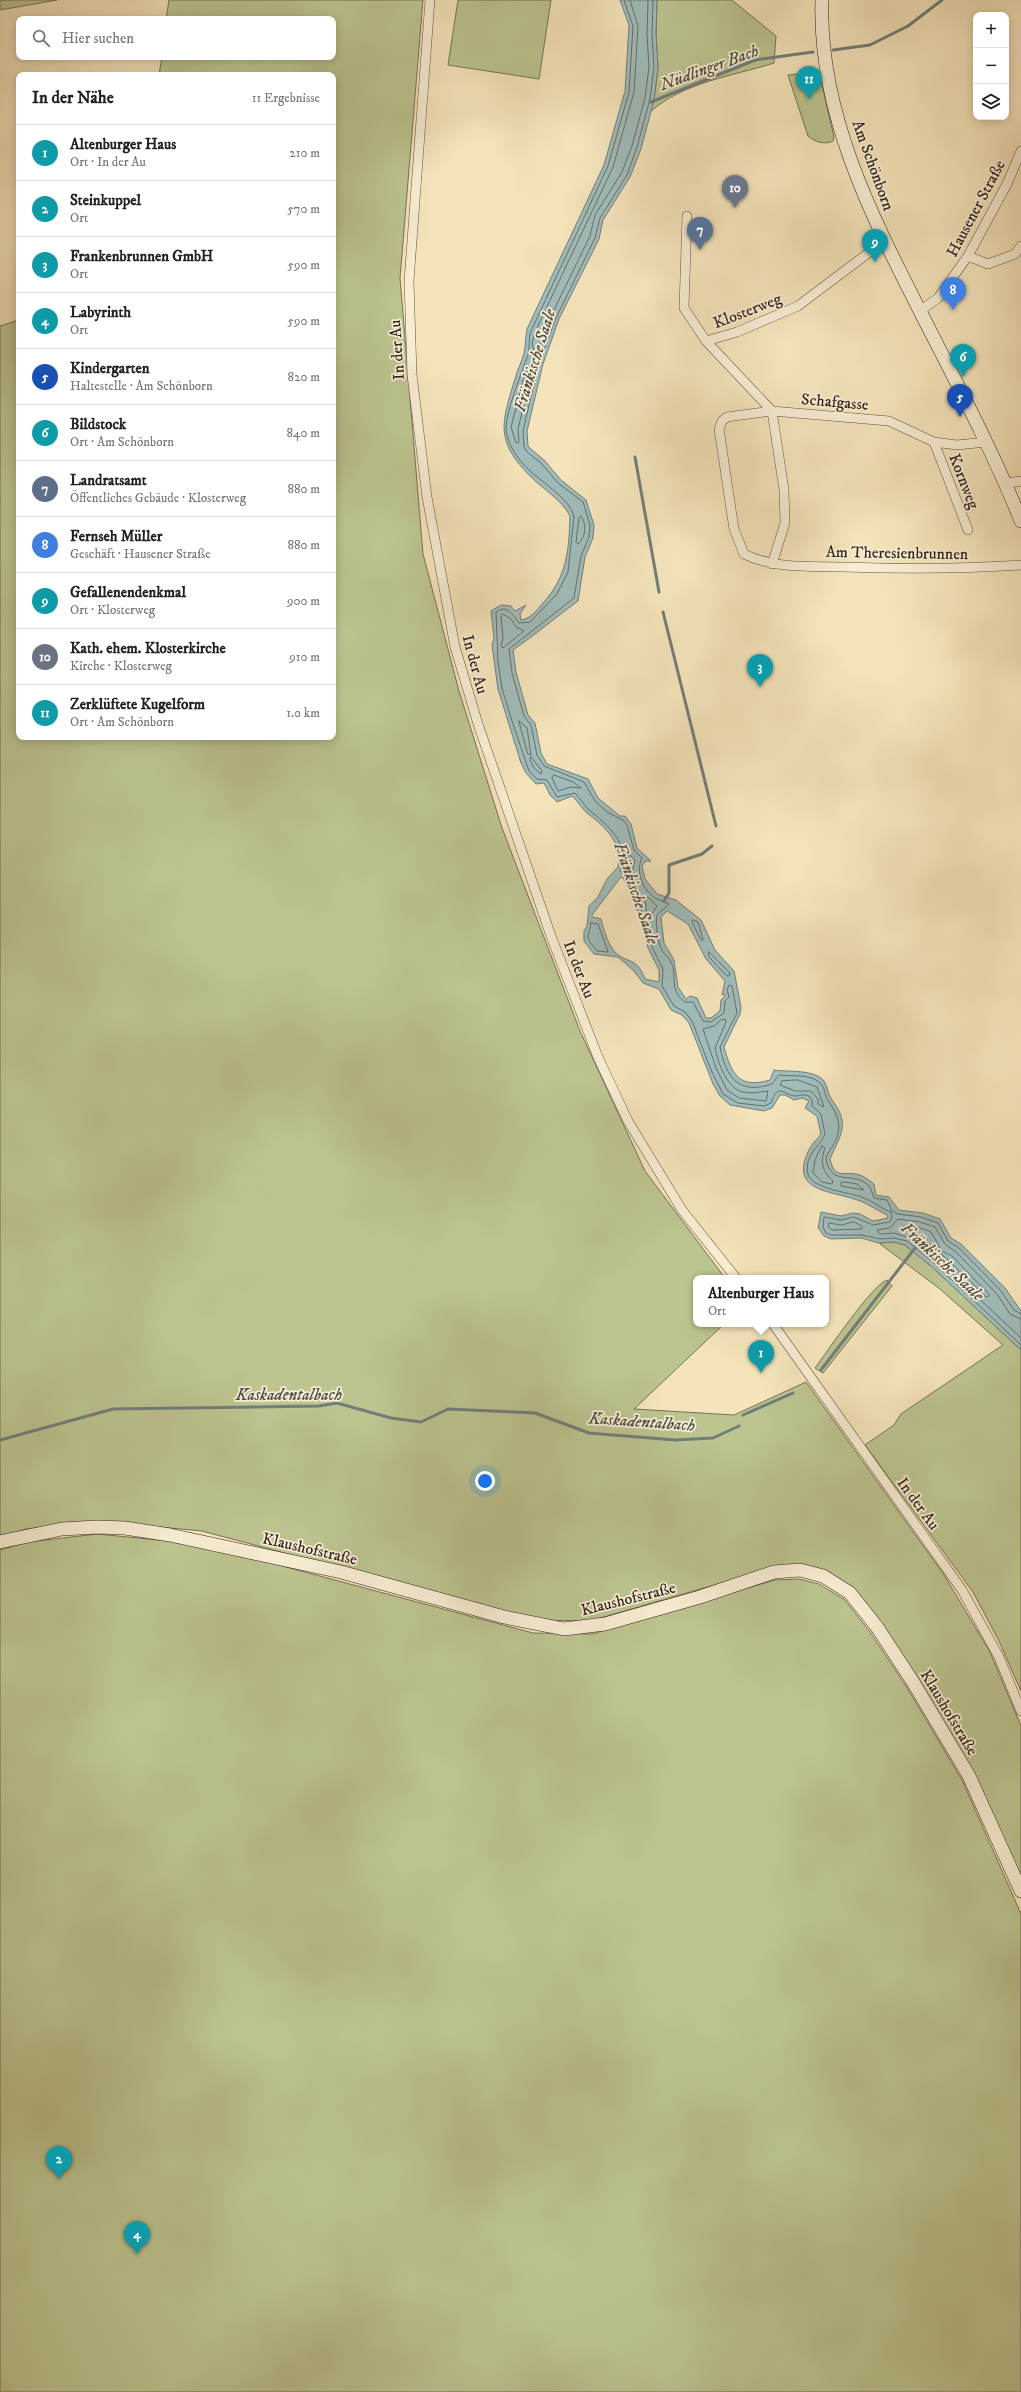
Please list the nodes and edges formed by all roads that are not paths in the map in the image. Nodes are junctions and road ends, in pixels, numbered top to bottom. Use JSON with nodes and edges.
{"nodes":[{"id":1,"x":430,"y":0,"type":"edge"},
{"id":2,"x":822,"y":0,"type":"edge"},
{"id":3,"x":1021,"y":151,"type":"edge"},
{"id":4,"x":687,"y":216,"type":"dead end"},
{"id":5,"x":886,"y":246,"type":"junction"},
{"id":6,"x":1021,"y":246,"type":"edge"},
{"id":7,"x":968,"y":256,"type":"junction"},
{"id":8,"x":920,"y":311,"type":"junction"},
{"id":9,"x":706,"y":341,"type":"junction"},
{"id":10,"x":772,"y":411,"type":"junction"},
{"id":11,"x":934,"y":442,"type":"junction"},
{"id":12,"x":986,"y":442,"type":"junction"},
{"id":13,"x":1021,"y":481,"type":"edge"},
{"id":14,"x":1006,"y":483,"type":"junction"},
{"id":15,"x":1021,"y":521,"type":"edge"},
{"id":16,"x":968,"y":530,"type":"dead end"},
{"id":17,"x":772,"y":564,"type":"junction"},
{"id":18,"x":1021,"y":565,"type":"edge"},
{"id":19,"x":734,"y":1275,"type":"edge"},
{"id":20,"x":775,"y":1327,"type":"edge"},
{"id":21,"x":0,"y":1542,"type":"edge"},
{"id":22,"x":1021,"y":1711,"type":"edge"},
{"id":23,"x":1021,"y":1891,"type":"edge"}],
"edges":[{"from":1,"to":19,"type":"street","name":"In der Au"},
{"from":2,"to":5,"type":"main road","name":"Am Schönborn"},
{"from":3,"to":7,"type":"street","name":"Hausener Straße"},
{"from":4,"to":9,"type":"street","name":"Klosterweg"},
{"from":5,"to":8,"type":"main road","name":"Am Schönborn"},
{"from":5,"to":9,"type":"street","name":"Klosterweg"},
{"from":6,"to":7,"type":"street"},
{"from":7,"to":8,"type":"street","name":"Hausener Straße"},
{"from":8,"to":12,"type":"main road","name":"Am Schönborn"},
{"from":9,"to":10,"type":"street"},
{"from":10,"to":11,"type":"street","name":"Schafgasse"},
{"from":10,"to":17,"type":"street"},
{"from":10,"to":17,"type":"street","name":"Am Theresienbrunnen"},
{"from":11,"to":12,"type":"street","name":"Schafgasse"},
{"from":11,"to":16,"type":"street","name":"Kornweg"},
{"from":12,"to":14,"type":"main road","name":"Am Schönborn"},
{"from":13,"to":14,"type":"street"},
{"from":14,"to":15,"type":"main road","name":"Am Schönborn"},
{"from":17,"to":18,"type":"street","name":"Am Theresienbrunnen"},
{"from":20,"to":22,"type":"street","name":"In der Au"},
{"from":21,"to":23,"type":"main road","name":"Klaushofstraße"}]}
